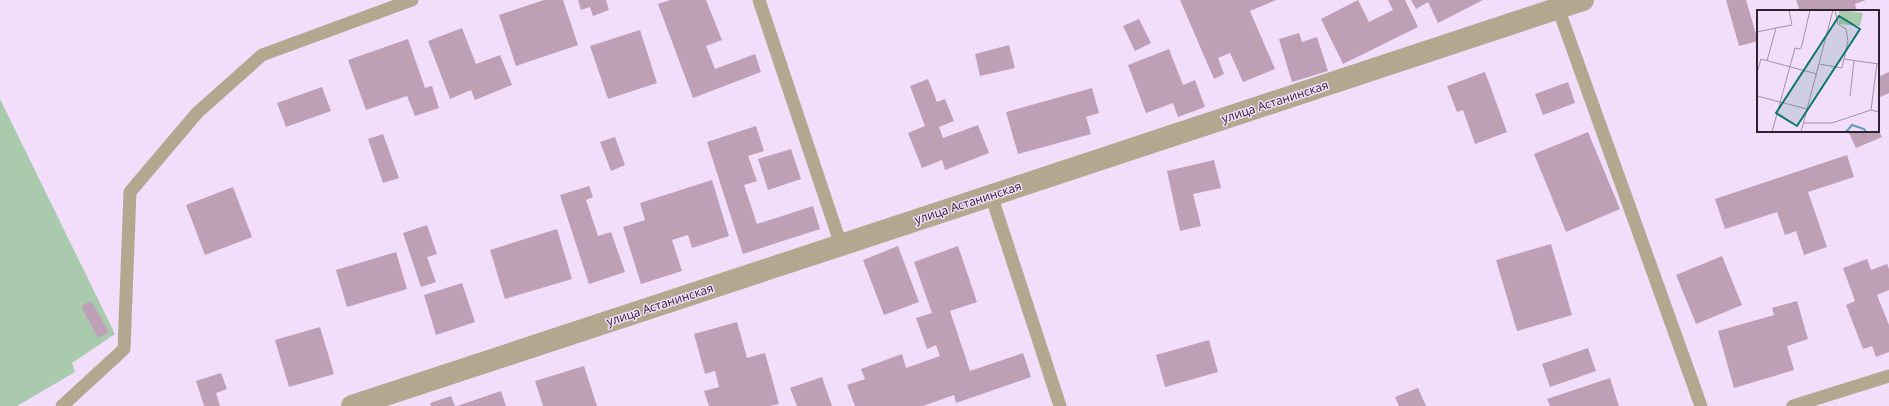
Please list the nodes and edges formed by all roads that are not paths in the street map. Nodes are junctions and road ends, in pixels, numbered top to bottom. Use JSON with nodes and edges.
{"nodes":[{"id":1,"x":412,"y":0,"type":"edge"},
{"id":2,"x":759,"y":0,"type":"edge"},
{"id":3,"x":1583,"y":0,"type":"edge"},
{"id":4,"x":1558,"y":8,"type":"junction"},
{"id":5,"x":991,"y":195,"type":"junction"},
{"id":6,"x":841,"y":245,"type":"junction"},
{"id":7,"x":1889,"y":376,"type":"edge"},
{"id":8,"x":62,"y":406,"type":"edge"},
{"id":9,"x":352,"y":406,"type":"edge"},
{"id":10,"x":1060,"y":406,"type":"edge"},
{"id":11,"x":1701,"y":406,"type":"edge"},
{"id":12,"x":1793,"y":406,"type":"edge"}],
"edges":[{"from":1,"to":8,"type":"lane"},
{"from":2,"to":6,"type":"lane"},
{"from":3,"to":4,"type":"street","name":"улица Астанинская"},
{"from":4,"to":5,"type":"street","name":"улица Астанинская"},
{"from":4,"to":11,"type":"lane"},
{"from":5,"to":6,"type":"street","name":"улица Астанинская"},
{"from":5,"to":10,"type":"lane"},
{"from":6,"to":9,"type":"street","name":"улица Астанинская"},
{"from":7,"to":12,"type":"lane"}]}
